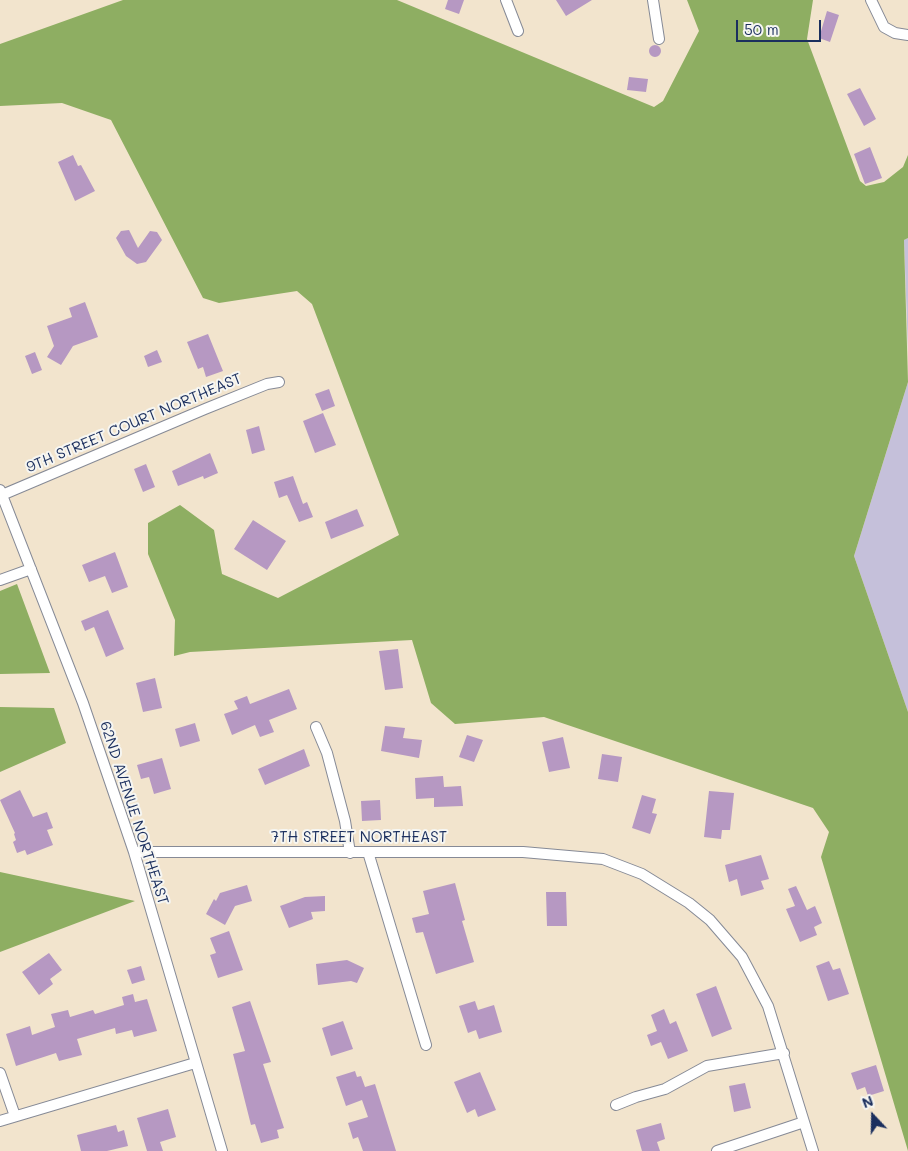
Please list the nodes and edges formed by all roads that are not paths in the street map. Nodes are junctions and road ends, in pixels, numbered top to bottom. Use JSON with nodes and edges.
{"nodes":[{"id":1,"x":506,"y":0,"type":"edge"},
{"id":2,"x":653,"y":0,"type":"edge"},
{"id":3,"x":871,"y":0,"type":"edge"},
{"id":4,"x":518,"y":31,"type":"dead end"},
{"id":5,"x":908,"y":35,"type":"edge"},
{"id":6,"x":659,"y":39,"type":"dead end"},
{"id":7,"x":279,"y":382,"type":"dead end"},
{"id":8,"x":1,"y":492,"type":"edge"},
{"id":9,"x":30,"y":569,"type":"junction"},
{"id":10,"x":0,"y":580,"type":"edge"},
{"id":11,"x":316,"y":727,"type":"dead end"},
{"id":12,"x":134,"y":852,"type":"junction"},
{"id":13,"x":368,"y":852,"type":"junction"},
{"id":14,"x":350,"y":853,"type":"junction"},
{"id":15,"x":426,"y":1045,"type":"dead end"},
{"id":16,"x":784,"y":1053,"type":"junction"},
{"id":17,"x":195,"y":1063,"type":"junction"},
{"id":18,"x":0,"y":1073,"type":"edge"},
{"id":19,"x":616,"y":1105,"type":"dead end"},
{"id":20,"x":15,"y":1116,"type":"junction"},
{"id":21,"x":0,"y":1121,"type":"edge"},
{"id":22,"x":804,"y":1122,"type":"junction"},
{"id":23,"x":222,"y":1151,"type":"edge"},
{"id":24,"x":717,"y":1151,"type":"edge"},
{"id":25,"x":813,"y":1151,"type":"edge"}],
"edges":[{"from":1,"to":4,"type":"street"},
{"from":2,"to":6,"type":"street"},
{"from":3,"to":5,"type":"street"},
{"from":7,"to":8,"type":"street","name":"9TH STREET COURT NORTHEAST"},
{"from":8,"to":9,"type":"street","name":"62ND AVENUE NORTHEAST"},
{"from":9,"to":10,"type":"street"},
{"from":9,"to":12,"type":"street","name":"62ND AVENUE NORTHEAST"},
{"from":11,"to":14,"type":"street"},
{"from":12,"to":14,"type":"street","name":"7TH STREET NORTHEAST"},
{"from":12,"to":17,"type":"street","name":"62ND AVENUE NORTHEAST"},
{"from":13,"to":14,"type":"street","name":"7TH STREET NORTHEAST"},
{"from":13,"to":15,"type":"street"},
{"from":13,"to":16,"type":"street","name":"7TH STREET NORTHEAST"},
{"from":16,"to":19,"type":"street"},
{"from":16,"to":22,"type":"street","name":"7TH STREET NORTHEAST"},
{"from":17,"to":20,"type":"street"},
{"from":17,"to":23,"type":"street","name":"62ND AVENUE NORTHEAST"},
{"from":18,"to":20,"type":"street"},
{"from":20,"to":21,"type":"street"},
{"from":22,"to":24,"type":"street"},
{"from":22,"to":25,"type":"street","name":"7TH STREET NORTHEAST"}]}
